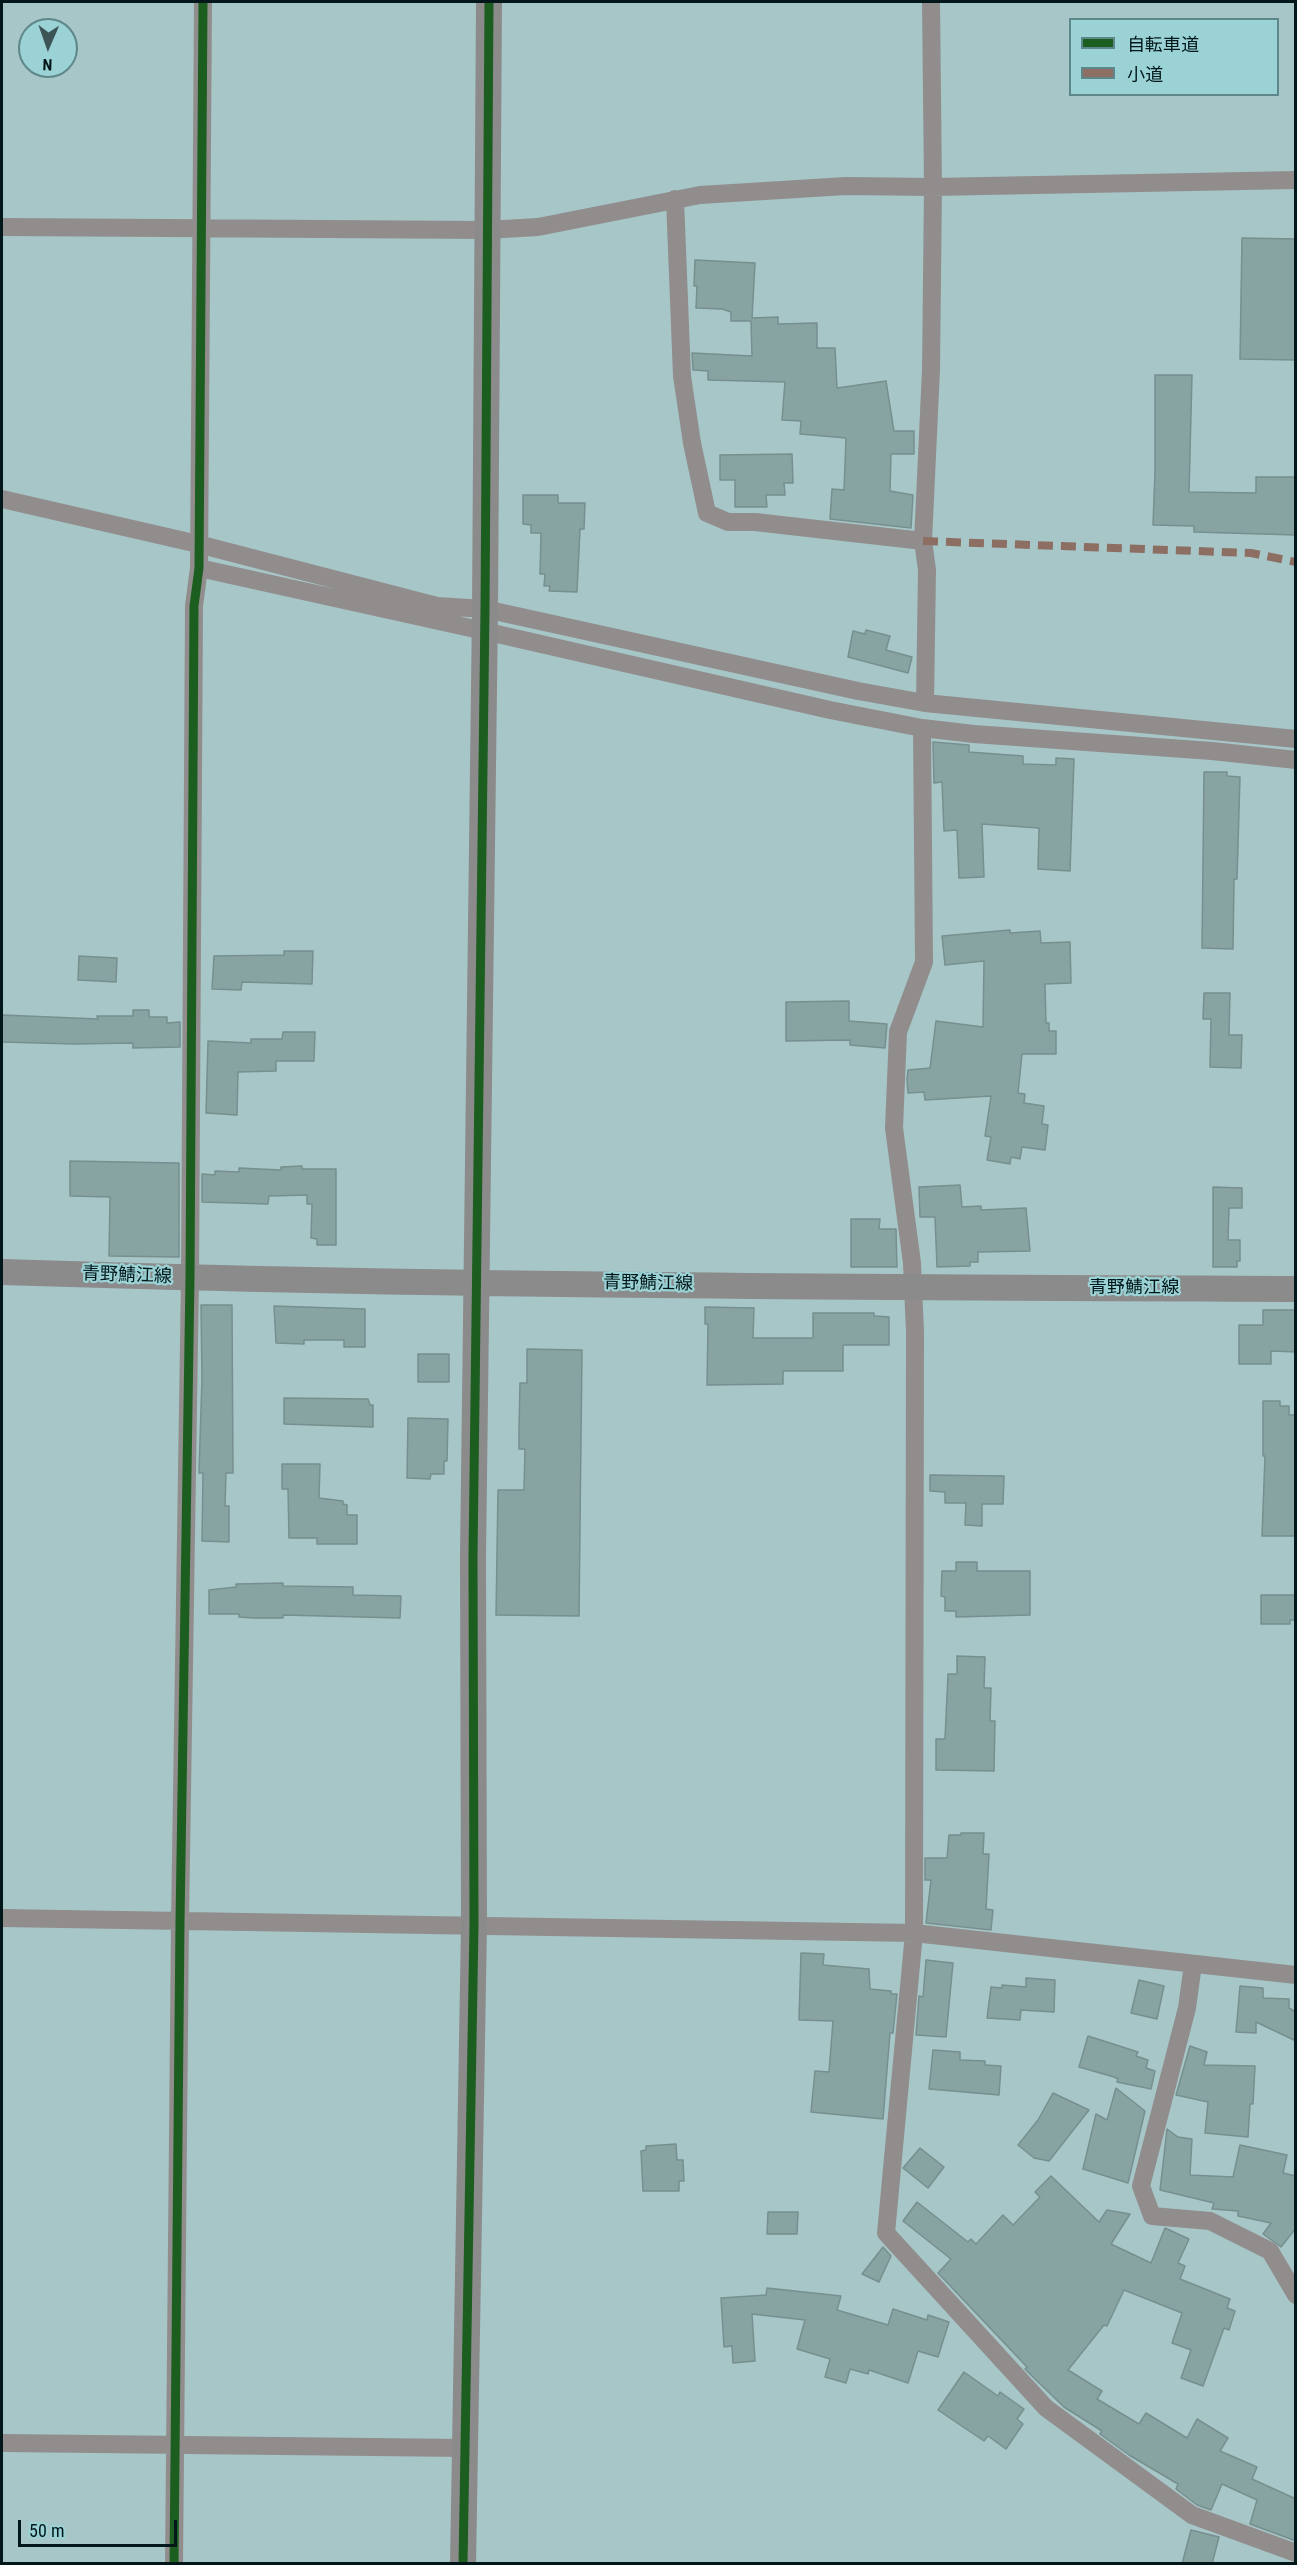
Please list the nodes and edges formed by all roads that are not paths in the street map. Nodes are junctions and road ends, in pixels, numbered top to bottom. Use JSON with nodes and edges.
{"nodes":[{"id":1,"x":203,"y":2,"type":"edge"},
{"id":2,"x":489,"y":2,"type":"edge"},
{"id":3,"x":931,"y":2,"type":"edge"},
{"id":4,"x":1296,"y":180,"type":"edge"},
{"id":5,"x":933,"y":187,"type":"junction"},
{"id":6,"x":675,"y":199,"type":"junction"},
{"id":7,"x":2,"y":227,"type":"edge"},
{"id":8,"x":201,"y":229,"type":"junction"},
{"id":9,"x":486,"y":230,"type":"junction"},
{"id":10,"x":2,"y":499,"type":"edge"},
{"id":11,"x":923,"y":541,"type":"junction"},
{"id":12,"x":198,"y":544,"type":"junction"},
{"id":13,"x":199,"y":568,"type":"junction"},
{"id":14,"x":485,"y":620,"type":"junction"},
{"id":15,"x":925,"y":703,"type":"junction"},
{"id":16,"x":922,"y":728,"type":"junction"},
{"id":17,"x":1296,"y":739,"type":"edge"},
{"id":18,"x":1296,"y":760,"type":"edge"},
{"id":19,"x":2,"y":1272,"type":"edge"},
{"id":20,"x":190,"y":1278,"type":"junction"},
{"id":21,"x":477,"y":1282,"type":"junction"},
{"id":22,"x":913,"y":1287,"type":"junction"},
{"id":23,"x":1296,"y":1289,"type":"edge"},
{"id":24,"x":2,"y":1918,"type":"edge"},
{"id":25,"x":180,"y":1922,"type":"junction"},
{"id":26,"x":474,"y":1925,"type":"junction"},
{"id":27,"x":914,"y":1933,"type":"junction"},
{"id":28,"x":1193,"y":1964,"type":"junction"},
{"id":29,"x":1296,"y":1975,"type":"edge"},
{"id":30,"x":1296,"y":2295,"type":"edge"},
{"id":31,"x":2,"y":2443,"type":"edge"},
{"id":32,"x":176,"y":2446,"type":"junction"},
{"id":33,"x":464,"y":2448,"type":"junction"},
{"id":34,"x":1296,"y":2553,"type":"edge"},
{"id":35,"x":174,"y":2564,"type":"edge"},
{"id":36,"x":463,"y":2564,"type":"edge"}],
"edges":[{"from":1,"to":8,"type":"street"},
{"from":2,"to":9,"type":"street"},
{"from":3,"to":5,"type":"street"},
{"from":4,"to":5,"type":"street"},
{"from":5,"to":6,"type":"street"},
{"from":5,"to":11,"type":"street"},
{"from":6,"to":9,"type":"street"},
{"from":6,"to":11,"type":"street"},
{"from":7,"to":8,"type":"street"},
{"from":8,"to":9,"type":"street"},
{"from":8,"to":12,"type":"street"},
{"from":9,"to":14,"type":"street"},
{"from":10,"to":12,"type":"street"},
{"from":11,"to":15,"type":"street"},
{"from":12,"to":13,"type":"street"},
{"from":12,"to":14,"type":"street"},
{"from":13,"to":14,"type":"street"},
{"from":13,"to":20,"type":"street"},
{"from":14,"to":15,"type":"street"},
{"from":14,"to":16,"type":"street"},
{"from":14,"to":21,"type":"street"},
{"from":15,"to":17,"type":"street"},
{"from":16,"to":18,"type":"street"},
{"from":16,"to":22,"type":"street"},
{"from":19,"to":20,"type":"street","name":"青野鯖江線"},
{"from":20,"to":21,"type":"street","name":"青野鯖江線"},
{"from":20,"to":25,"type":"street"},
{"from":21,"to":22,"type":"street","name":"青野鯖江線"},
{"from":21,"to":26,"type":"street"},
{"from":22,"to":23,"type":"street","name":"青野鯖江線"},
{"from":22,"to":27,"type":"street"},
{"from":24,"to":25,"type":"street"},
{"from":25,"to":26,"type":"street"},
{"from":25,"to":32,"type":"street"},
{"from":26,"to":27,"type":"street"},
{"from":26,"to":33,"type":"street"},
{"from":27,"to":28,"type":"street"},
{"from":27,"to":34,"type":"street"},
{"from":28,"to":29,"type":"street"},
{"from":28,"to":30,"type":"street"},
{"from":31,"to":32,"type":"street"},
{"from":32,"to":33,"type":"street"},
{"from":32,"to":35,"type":"street"},
{"from":33,"to":36,"type":"street"}]}
